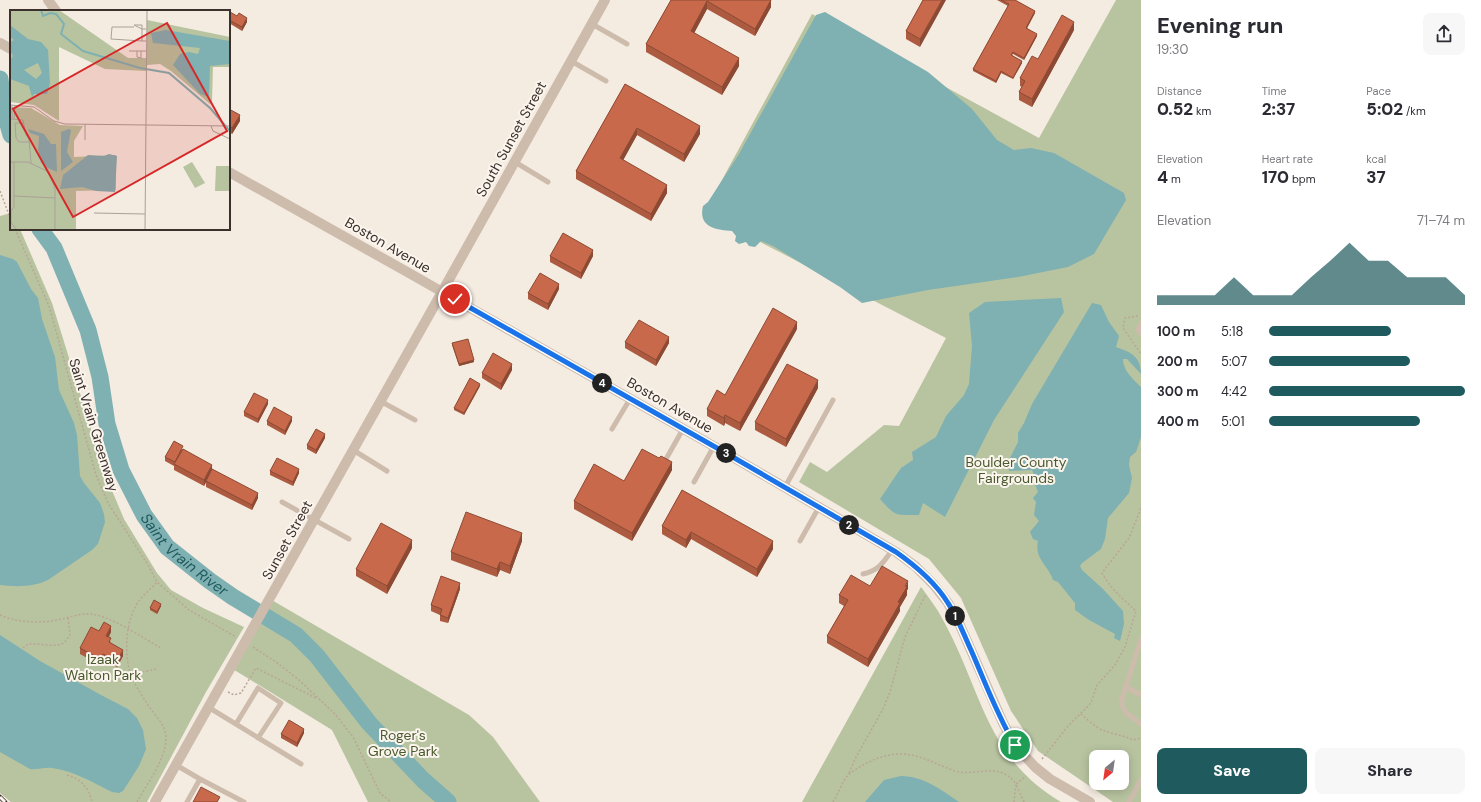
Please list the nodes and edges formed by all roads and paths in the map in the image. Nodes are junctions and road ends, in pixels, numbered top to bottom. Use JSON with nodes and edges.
{"nodes":[{"id":1,"x":48,"y":0,"type":"edge"},
{"id":2,"x":605,"y":0,"type":"edge"},
{"id":3,"x":55,"y":10,"type":"edge"},
{"id":4,"x":592,"y":24,"type":"junction"},
{"id":5,"x":0,"y":43,"type":"edge"},
{"id":6,"x":627,"y":44,"type":"dead end"},
{"id":7,"x":10,"y":49,"type":"edge"},
{"id":8,"x":571,"y":61,"type":"junction"},
{"id":9,"x":606,"y":81,"type":"dead end"},
{"id":10,"x":515,"y":162,"type":"junction"},
{"id":11,"x":230,"y":173,"type":"edge"},
{"id":12,"x":548,"y":182,"type":"dead end"},
{"id":13,"x":0,"y":191,"type":"edge"},
{"id":14,"x":10,"y":217,"type":"edge"},
{"id":15,"x":15,"y":230,"type":"edge"},
{"id":16,"x":442,"y":292,"type":"junction"},
{"id":17,"x":1141,"y":323,"type":"edge"},
{"id":18,"x":1141,"y":334,"type":"edge"},
{"id":19,"x":630,"y":399,"type":"junction"},
{"id":20,"x":833,"y":400,"type":"dead end"},
{"id":21,"x":380,"y":401,"type":"junction"},
{"id":22,"x":414,"y":420,"type":"dead end"},
{"id":23,"x":612,"y":429,"type":"dead end"},
{"id":24,"x":683,"y":429,"type":"junction"},
{"id":25,"x":714,"y":446,"type":"junction"},
{"id":26,"x":353,"y":450,"type":"junction"},
{"id":27,"x":666,"y":459,"type":"edge"},
{"id":28,"x":387,"y":471,"type":"dead end"},
{"id":29,"x":694,"y":482,"type":"dead end"},
{"id":30,"x":784,"y":487,"type":"junction"},
{"id":31,"x":282,"y":502,"type":"dead end"},
{"id":32,"x":820,"y":507,"type":"junction"},
{"id":33,"x":1141,"y":508,"type":"edge"},
{"id":34,"x":314,"y":519,"type":"junction"},
{"id":35,"x":349,"y":539,"type":"dead end"},
{"id":36,"x":800,"y":541,"type":"dead end"},
{"id":37,"x":892,"y":550,"type":"junction"},
{"id":38,"x":863,"y":574,"type":"dead end"},
{"id":39,"x":157,"y":582,"type":"junction"},
{"id":40,"x":926,"y":594,"type":"dead end"},
{"id":41,"x":0,"y":615,"type":"edge"},
{"id":42,"x":68,"y":617,"type":"junction"},
{"id":43,"x":128,"y":630,"type":"junction"},
{"id":44,"x":236,"y":637,"type":"dead end"},
{"id":45,"x":1141,"y":639,"type":"edge"},
{"id":46,"x":249,"y":645,"type":"dead end"},
{"id":47,"x":23,"y":648,"type":"dead end"},
{"id":48,"x":161,"y":648,"type":"dead end"},
{"id":49,"x":156,"y":669,"type":"dead end"},
{"id":50,"x":113,"y":672,"type":"dead end"},
{"id":51,"x":131,"y":675,"type":"junction"},
{"id":52,"x":1126,"y":687,"type":"junction"},
{"id":53,"x":1141,"y":695,"type":"edge"},
{"id":54,"x":208,"y":707,"type":"junction"},
{"id":55,"x":1081,"y":714,"type":"junction"},
{"id":56,"x":236,"y":724,"type":"junction"},
{"id":57,"x":1141,"y":724,"type":"edge"},
{"id":58,"x":258,"y":738,"type":"junction"},
{"id":59,"x":1141,"y":738,"type":"edge"},
{"id":60,"x":1042,"y":759,"type":"dead end"},
{"id":61,"x":301,"y":764,"type":"dead end"},
{"id":62,"x":176,"y":765,"type":"junction"},
{"id":63,"x":67,"y":774,"type":"dead end"},
{"id":64,"x":848,"y":775,"type":"junction"},
{"id":65,"x":1026,"y":776,"type":"dead end"},
{"id":66,"x":200,"y":778,"type":"junction"},
{"id":67,"x":1141,"y":780,"type":"edge"},
{"id":68,"x":1016,"y":784,"type":"junction"},
{"id":69,"x":92,"y":802,"type":"edge"},
{"id":70,"x":137,"y":802,"type":"edge"},
{"id":71,"x":155,"y":802,"type":"edge"},
{"id":72,"x":187,"y":802,"type":"edge"},
{"id":73,"x":244,"y":802,"type":"edge"},
{"id":74,"x":391,"y":802,"type":"edge"},
{"id":75,"x":833,"y":802,"type":"edge"},
{"id":76,"x":1014,"y":802,"type":"edge"},
{"id":77,"x":1024,"y":802,"type":"edge"},
{"id":78,"x":1090,"y":802,"type":"edge"},
{"id":79,"x":1129,"y":802,"type":"edge"}],
"edges":[{"from":1,"to":3,"type":"street"},
{"from":2,"to":4,"type":"street","name":"South Sunset Street"},
{"from":4,"to":6,"type":"lane"},
{"from":4,"to":8,"type":"street","name":"South Sunset Street"},
{"from":5,"to":7,"type":"street"},
{"from":8,"to":9,"type":"lane"},
{"from":8,"to":10,"type":"street","name":"South Sunset Street"},
{"from":10,"to":12,"type":"lane"},
{"from":10,"to":16,"type":"street","name":"South Sunset Street"},
{"from":11,"to":16,"type":"street","name":"Boston Avenue"},
{"from":13,"to":14,"type":"path"},
{"from":15,"to":39,"type":"path","name":"Saint Vrain Greenway"},
{"from":16,"to":19,"type":"street","name":"Boston Avenue"},
{"from":16,"to":21,"type":"street","name":"Sunset Street"},
{"from":17,"to":18,"type":"lane"},
{"from":19,"to":23,"type":"lane"},
{"from":19,"to":24,"type":"street","name":"Boston Avenue"},
{"from":20,"to":30,"type":"lane"},
{"from":21,"to":22,"type":"lane"},
{"from":21,"to":26,"type":"street","name":"Sunset Street"},
{"from":24,"to":25,"type":"street","name":"Boston Avenue"},
{"from":24,"to":27,"type":"lane"},
{"from":25,"to":29,"type":"lane"},
{"from":25,"to":30,"type":"street","name":"Boston Avenue"},
{"from":26,"to":28,"type":"lane"},
{"from":26,"to":34,"type":"street","name":"Sunset Street"},
{"from":30,"to":32,"type":"street","name":"Boston Avenue"},
{"from":31,"to":34,"type":"lane"},
{"from":32,"to":36,"type":"lane"},
{"from":32,"to":37,"type":"street","name":"Boston Avenue"},
{"from":33,"to":55,"type":"path"},
{"from":34,"to":35,"type":"lane"},
{"from":34,"to":54,"type":"street","name":"Sunset Street"},
{"from":37,"to":38,"type":"lane"},
{"from":37,"to":78,"type":"street","name":"Boston Avenue"},
{"from":39,"to":43,"type":"path"},
{"from":39,"to":44,"type":"path","name":"Saint Vrain Greenway"},
{"from":40,"to":64,"type":"path"},
{"from":41,"to":42,"type":"path"},
{"from":42,"to":43,"type":"path"},
{"from":42,"to":47,"type":"path"},
{"from":43,"to":48,"type":"path"},
{"from":43,"to":51,"type":"path"},
{"from":45,"to":52,"type":"lane"},
{"from":46,"to":74,"type":"path"},
{"from":49,"to":51,"type":"path"},
{"from":50,"to":51,"type":"path"},
{"from":51,"to":70,"type":"path"},
{"from":52,"to":53,"type":"lane"},
{"from":52,"to":57,"type":"lane"},
{"from":54,"to":56,"type":"lane"},
{"from":54,"to":62,"type":"street","name":"Sunset Street"},
{"from":55,"to":59,"type":"path"},
{"from":55,"to":60,"type":"path"},
{"from":56,"to":58,"type":"lane"},
{"from":56,"to":58,"type":"lane"},
{"from":58,"to":61,"type":"lane"},
{"from":62,"to":66,"type":"lane"},
{"from":62,"to":71,"type":"street","name":"Sunset Street"},
{"from":63,"to":69,"type":"path"},
{"from":64,"to":68,"type":"path"},
{"from":64,"to":75,"type":"path"},
{"from":65,"to":68,"type":"path"},
{"from":66,"to":72,"type":"lane"},
{"from":66,"to":73,"type":"lane"},
{"from":67,"to":79,"type":"lane"},
{"from":68,"to":76,"type":"path"},
{"from":68,"to":77,"type":"path"}]}
